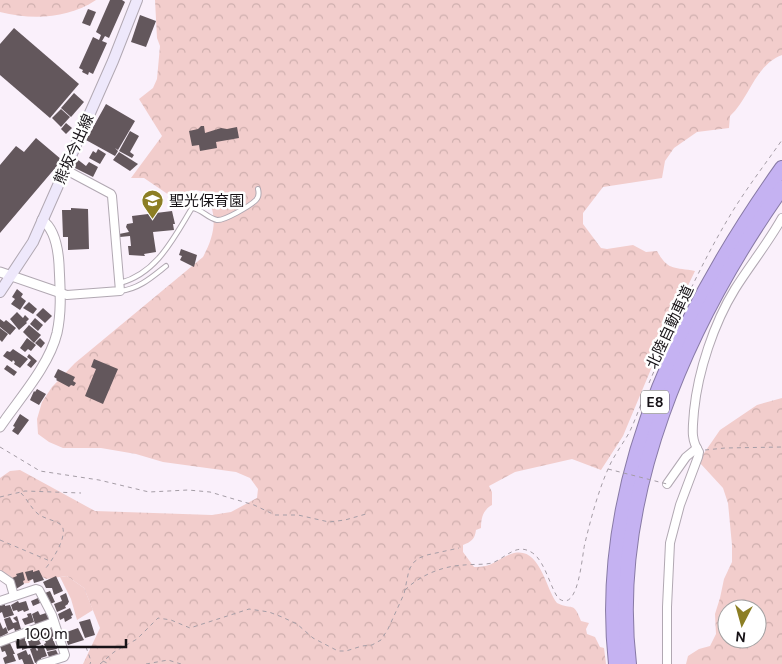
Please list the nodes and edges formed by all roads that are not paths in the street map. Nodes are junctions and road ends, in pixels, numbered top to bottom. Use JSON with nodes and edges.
{"nodes":[{"id":1,"x":137,"y":0,"type":"edge"},
{"id":2,"x":782,"y":168,"type":"edge"},
{"id":3,"x":66,"y":170,"type":"junction"},
{"id":4,"x":782,"y":188,"type":"edge"},
{"id":5,"x":258,"y":189,"type":"dead end"},
{"id":6,"x":782,"y":218,"type":"edge"},
{"id":7,"x":42,"y":220,"type":"junction"},
{"id":8,"x":780,"y":226,"type":"edge"},
{"id":9,"x":166,"y":266,"type":"dead end"},
{"id":10,"x":0,"y":272,"type":"edge"},
{"id":11,"x":12,"y":276,"type":"junction"},
{"id":12,"x":120,"y":287,"type":"junction"},
{"id":13,"x":0,"y":292,"type":"edge"},
{"id":14,"x":61,"y":293,"type":"junction"},
{"id":15,"x":0,"y":427,"type":"edge"},
{"id":16,"x":698,"y":450,"type":"junction"},
{"id":17,"x":667,"y":484,"type":"road end"},
{"id":18,"x":0,"y":575,"type":"edge"},
{"id":19,"x":14,"y":596,"type":"junction"},
{"id":20,"x":0,"y":601,"type":"edge"},
{"id":21,"x":54,"y":622,"type":"junction"},
{"id":22,"x":0,"y":642,"type":"edge"},
{"id":23,"x":41,"y":664,"type":"edge"},
{"id":24,"x":616,"y":664,"type":"edge"},
{"id":25,"x":629,"y":664,"type":"edge"},
{"id":26,"x":667,"y":664,"type":"edge"}],
"edges":[{"from":1,"to":3,"type":"main road","name":"熊坂今出線"},
{"from":2,"to":24,"type":"highway","name":"北陸自動車道","number":"E8"},
{"from":3,"to":7,"type":"main road","name":"熊坂今出線"},
{"from":3,"to":12,"type":"street"},
{"from":4,"to":25,"type":"highway","name":"北陸自動車道","number":"E8"},
{"from":5,"to":12,"type":"lane"},
{"from":6,"to":8,"type":"street"},
{"from":7,"to":11,"type":"main road","name":"熊坂今出線"},
{"from":7,"to":14,"type":"street"},
{"from":8,"to":16,"type":"street"},
{"from":9,"to":12,"type":"lane"},
{"from":10,"to":11,"type":"street"},
{"from":11,"to":13,"type":"main road","name":"熊坂今出線"},
{"from":11,"to":14,"type":"street"},
{"from":12,"to":14,"type":"street"},
{"from":14,"to":15,"type":"street"},
{"from":16,"to":17,"type":"street"},
{"from":16,"to":26,"type":"street"},
{"from":18,"to":19,"type":"street"},
{"from":19,"to":20,"type":"street"},
{"from":19,"to":21,"type":"street"},
{"from":21,"to":22,"type":"street"},
{"from":21,"to":23,"type":"street"}]}
